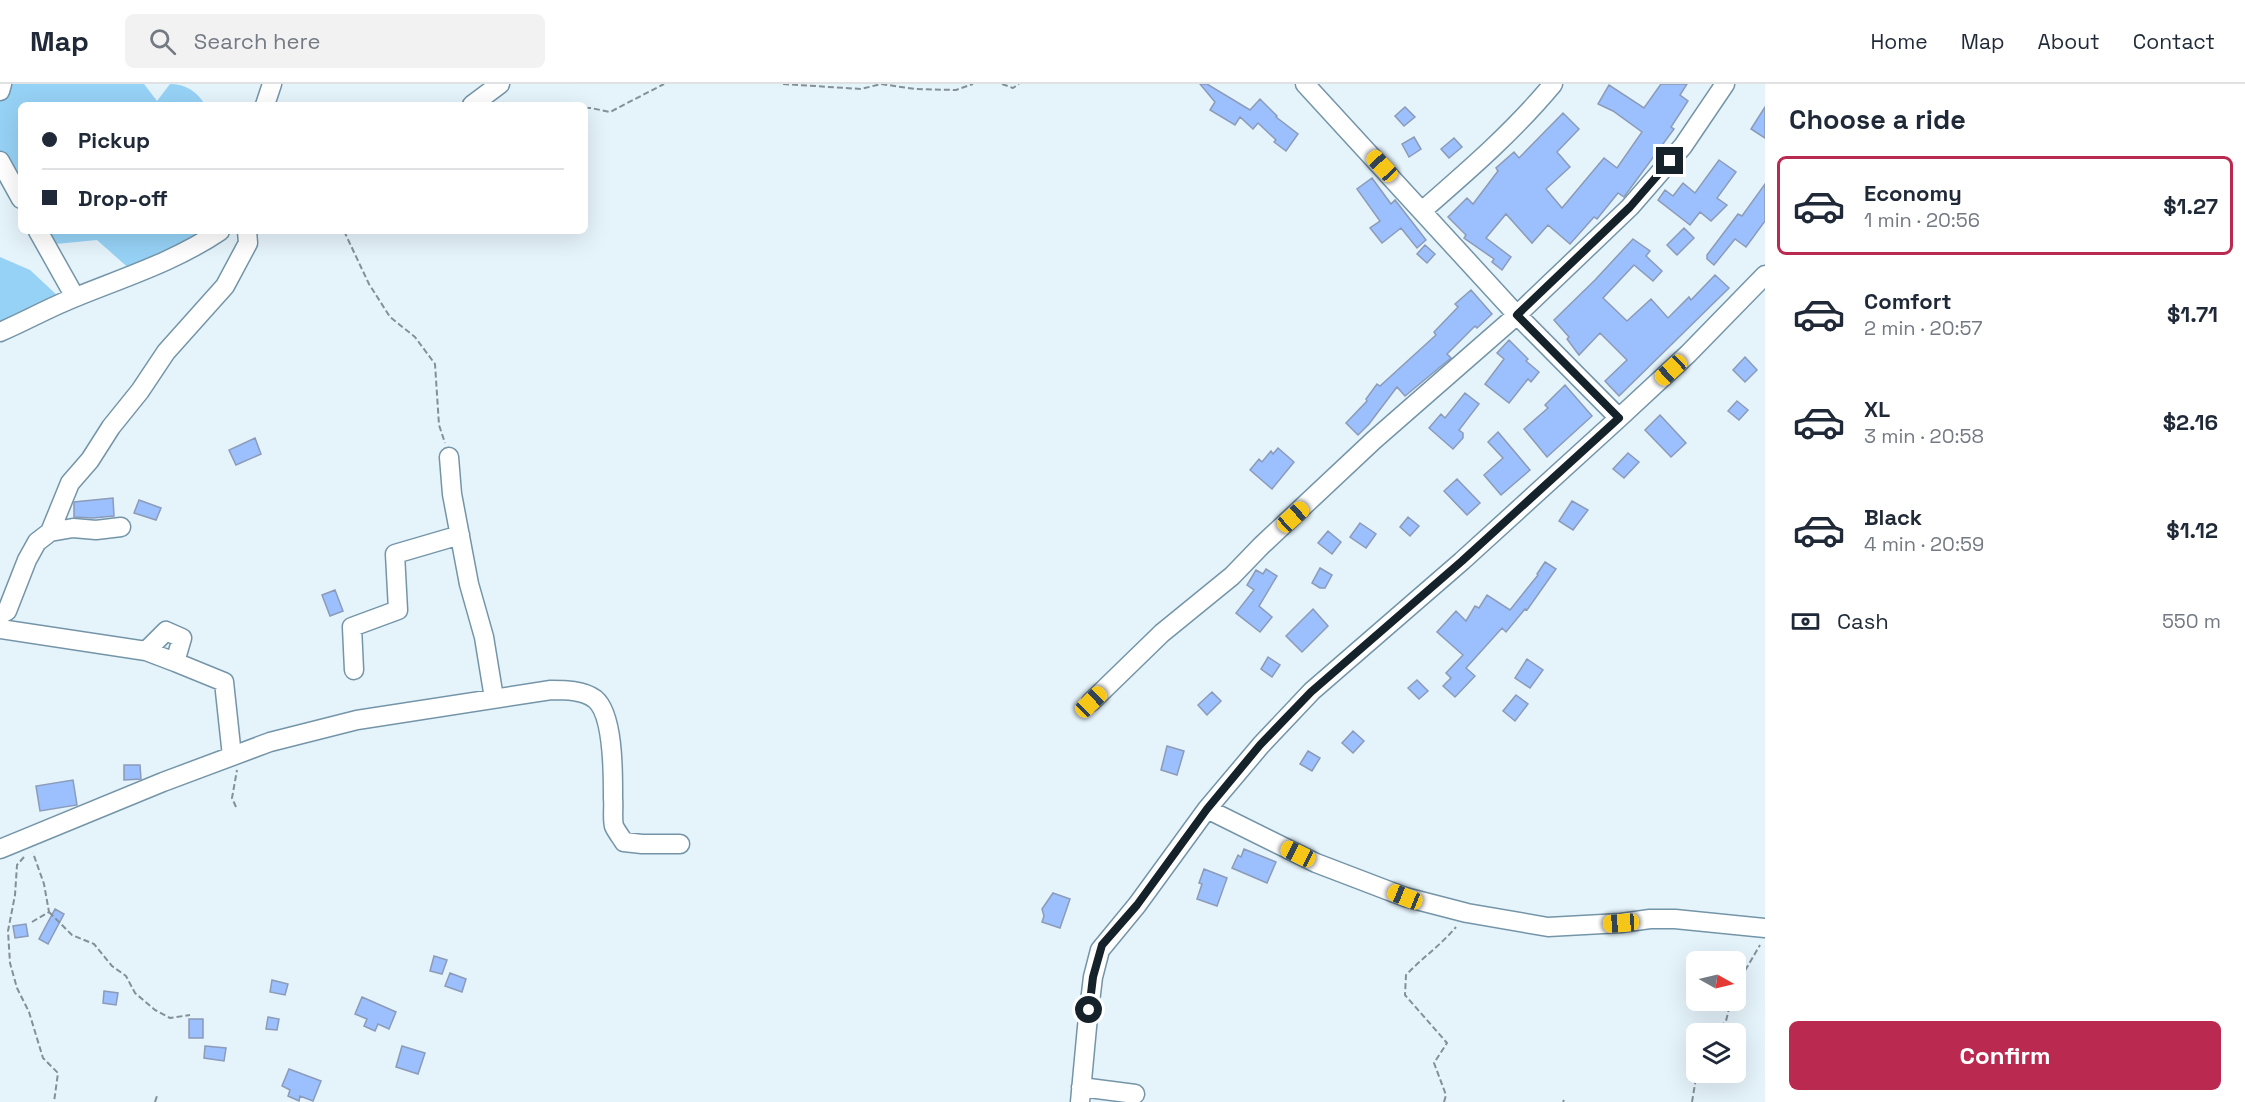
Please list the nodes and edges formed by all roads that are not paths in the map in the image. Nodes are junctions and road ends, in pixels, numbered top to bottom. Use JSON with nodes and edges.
{"nodes":[{"id":1,"x":2,"y":84,"type":"edge"},
{"id":2,"x":272,"y":84,"type":"edge"},
{"id":3,"x":500,"y":84,"type":"edge"},
{"id":4,"x":1305,"y":84,"type":"edge"},
{"id":5,"x":1553,"y":84,"type":"edge"},
{"id":6,"x":1725,"y":84,"type":"edge"},
{"id":7,"x":0,"y":91,"type":"edge"},
{"id":8,"x":266,"y":102,"type":"edge"},
{"id":9,"x":476,"y":102,"type":"edge"},
{"id":10,"x":0,"y":160,"type":"edge"},
{"id":11,"x":18,"y":193,"type":"edge"},
{"id":12,"x":1423,"y":210,"type":"junction"},
{"id":13,"x":40,"y":234,"type":"edge"},
{"id":14,"x":215,"y":234,"type":"edge"},
{"id":15,"x":248,"y":234,"type":"edge"},
{"id":16,"x":1765,"y":275,"type":"edge"},
{"id":17,"x":75,"y":297,"type":"junction"},
{"id":18,"x":1517,"y":315,"type":"junction"},
{"id":19,"x":0,"y":332,"type":"edge"},
{"id":20,"x":1619,"y":418,"type":"junction"},
{"id":21,"x":449,"y":457,"type":"road end"},
{"id":22,"x":121,"y":527,"type":"dead end"},
{"id":23,"x":50,"y":532,"type":"junction"},
{"id":24,"x":460,"y":535,"type":"junction"},
{"id":25,"x":0,"y":615,"type":"edge"},
{"id":26,"x":0,"y":629,"type":"edge"},
{"id":27,"x":146,"y":651,"type":"junction"},
{"id":28,"x":175,"y":663,"type":"junction"},
{"id":29,"x":354,"y":670,"type":"dead end"},
{"id":30,"x":494,"y":698,"type":"junction"},
{"id":31,"x":1091,"y":702,"type":"dead end"},
{"id":32,"x":232,"y":756,"type":"junction"},
{"id":33,"x":1207,"y":809,"type":"junction"},
{"id":34,"x":680,"y":844,"type":"dead end"},
{"id":35,"x":0,"y":849,"type":"edge"},
{"id":36,"x":1762,"y":936,"type":"edge"},
{"id":37,"x":1081,"y":1094,"type":"edge"},
{"id":38,"x":1135,"y":1094,"type":"dead end"}],
"edges":[{"from":1,"to":7,"type":"street"},
{"from":2,"to":8,"type":"street"},
{"from":3,"to":9,"type":"street"},
{"from":4,"to":12,"type":"street"},
{"from":5,"to":12,"type":"street"},
{"from":6,"to":18,"type":"street"},
{"from":10,"to":11,"type":"street"},
{"from":12,"to":18,"type":"street"},
{"from":13,"to":17,"type":"street"},
{"from":14,"to":17,"type":"street"},
{"from":15,"to":23,"type":"street"},
{"from":16,"to":20,"type":"street"},
{"from":17,"to":19,"type":"street"},
{"from":18,"to":20,"type":"street"},
{"from":18,"to":31,"type":"street"},
{"from":20,"to":33,"type":"street"},
{"from":21,"to":24,"type":"street"},
{"from":22,"to":23,"type":"street"},
{"from":23,"to":25,"type":"street"},
{"from":24,"to":29,"type":"street"},
{"from":24,"to":30,"type":"street"},
{"from":26,"to":27,"type":"street"},
{"from":27,"to":28,"type":"street"},
{"from":27,"to":28,"type":"street"},
{"from":28,"to":32,"type":"street"},
{"from":30,"to":32,"type":"street"},
{"from":30,"to":34,"type":"street"},
{"from":32,"to":35,"type":"street"},
{"from":33,"to":36,"type":"street"},
{"from":33,"to":37,"type":"street"},
{"from":37,"to":38,"type":"street"}]}
